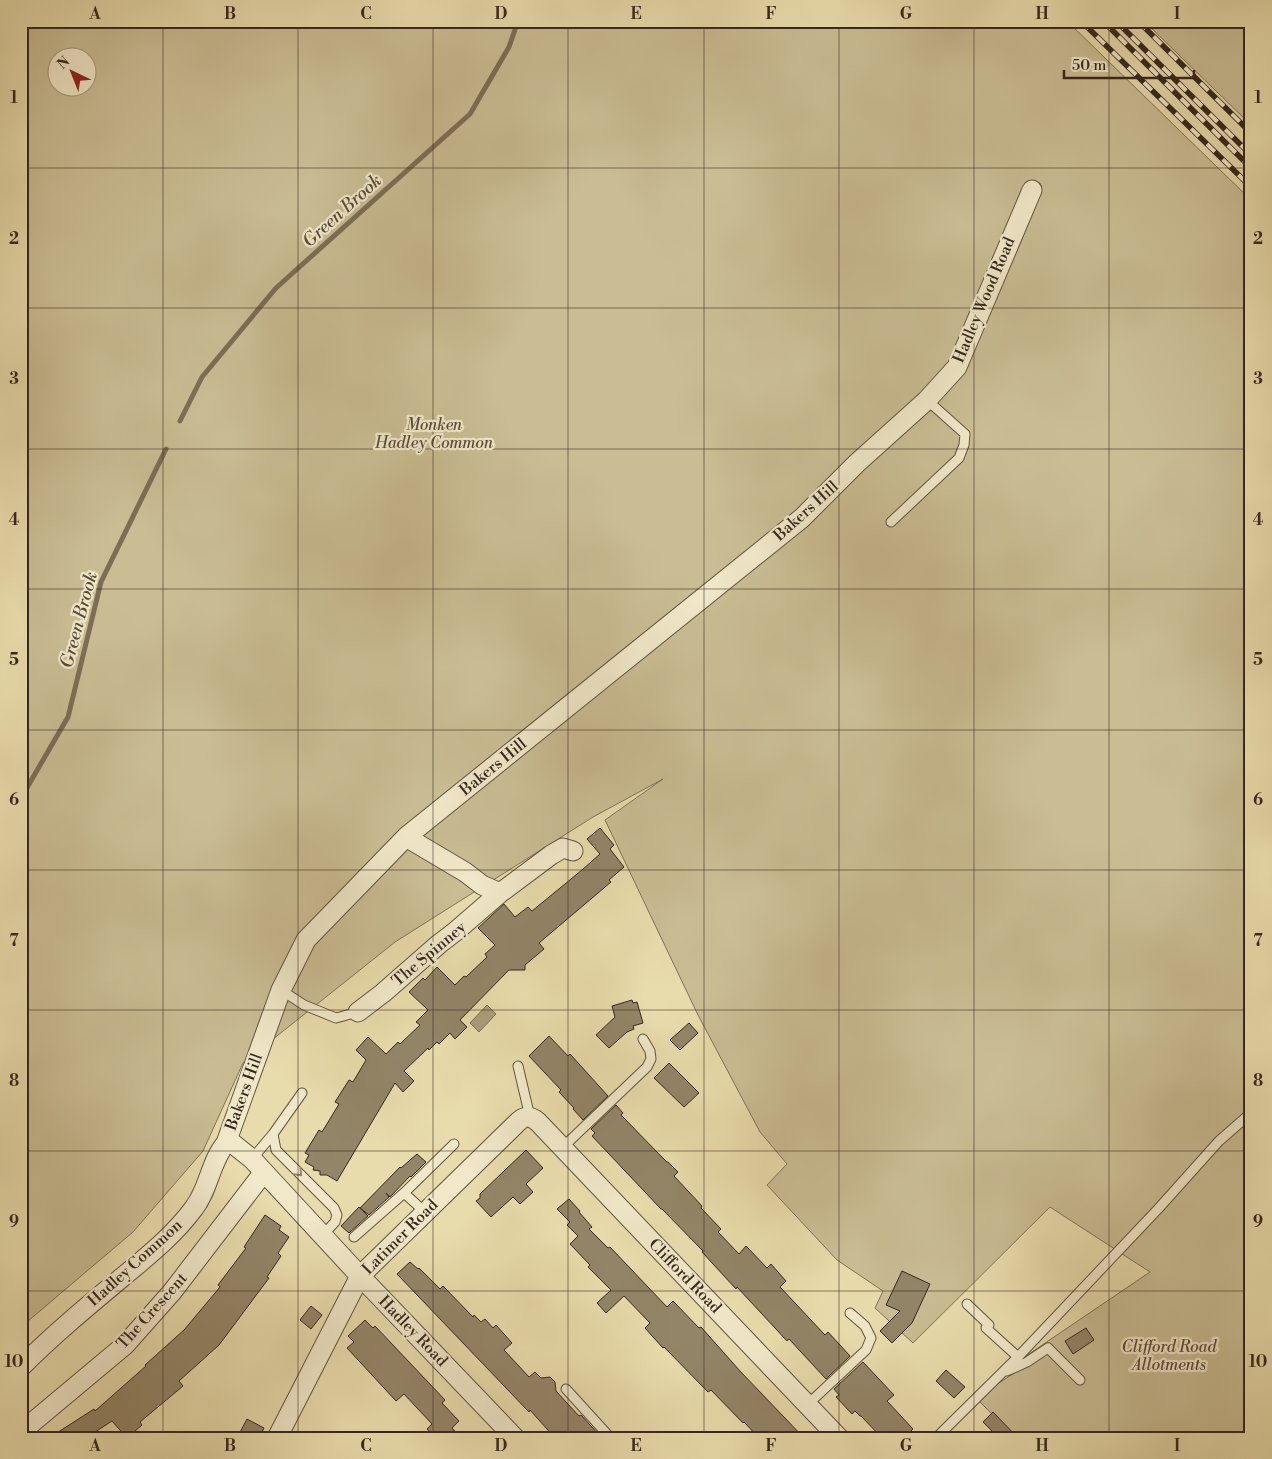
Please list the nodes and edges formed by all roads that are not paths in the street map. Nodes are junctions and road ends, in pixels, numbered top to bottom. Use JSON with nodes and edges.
{"nodes":[{"id":1,"x":1032,"y":190,"type":"dead end"},
{"id":2,"x":928,"y":400,"type":"junction"},
{"id":3,"x":857,"y":463,"type":"joint"},
{"id":4,"x":891,"y":522,"type":"dead end"},
{"id":5,"x":406,"y":837,"type":"junction"},
{"id":6,"x":574,"y":851,"type":"dead end"},
{"id":7,"x":500,"y":893,"type":"junction"},
{"id":8,"x":281,"y":990,"type":"junction"},
{"id":9,"x":358,"y":1012,"type":"joint"},
{"id":10,"x":643,"y":1039,"type":"dead end"},
{"id":11,"x":518,"y":1066,"type":"dead end"},
{"id":12,"x":302,"y":1093,"type":"dead end"},
{"id":13,"x":1251,"y":1113,"type":"edge"},
{"id":14,"x":530,"y":1117,"type":"junction"},
{"id":15,"x":273,"y":1134,"type":"junction"},
{"id":16,"x":226,"y":1143,"type":"junction"},
{"id":17,"x":454,"y":1144,"type":"dead end"},
{"id":18,"x":562,"y":1148,"type":"junction"},
{"id":19,"x":258,"y":1165,"type":"junction"},
{"id":20,"x":404,"y":1193,"type":"junction"},
{"id":21,"x":425,"y":1212,"type":"junction"},
{"id":22,"x":322,"y":1235,"type":"junction"},
{"id":23,"x":354,"y":1237,"type":"dead end"},
{"id":24,"x":360,"y":1276,"type":"junction"},
{"id":25,"x":967,"y":1304,"type":"dead end"},
{"id":26,"x":850,"y":1313,"type":"dead end"},
{"id":27,"x":1018,"y":1357,"type":"junction"},
{"id":28,"x":21,"y":1367,"type":"edge"},
{"id":29,"x":1000,"y":1375,"type":"junction"},
{"id":30,"x":1080,"y":1380,"type":"dead end"},
{"id":31,"x":566,"y":1389,"type":"dead end"},
{"id":32,"x":807,"y":1405,"type":"junction"},
{"id":33,"x":21,"y":1432,"type":"edge"},
{"id":34,"x":277,"y":1438,"type":"edge"},
{"id":35,"x":515,"y":1438,"type":"edge"},
{"id":36,"x":606,"y":1438,"type":"edge"},
{"id":37,"x":839,"y":1438,"type":"edge"},
{"id":38,"x":936,"y":1438,"type":"edge"}],
"edges":[{"from":1,"to":2,"type":"street","name":"Hadley Wood Road"},
{"from":2,"to":3,"type":"street","name":"Hadley Wood Road"},
{"from":2,"to":4,"type":"lane"},
{"from":3,"to":5,"type":"street","name":"Bakers Hill"},
{"from":5,"to":7,"type":"street"},
{"from":5,"to":8,"type":"street","name":"Bakers Hill"},
{"from":6,"to":7,"type":"street","name":"The Spinney"},
{"from":7,"to":9,"type":"street","name":"The Spinney"},
{"from":8,"to":9,"type":"lane"},
{"from":8,"to":16,"type":"street","name":"Bakers Hill"},
{"from":10,"to":18,"type":"lane"},
{"from":11,"to":14,"type":"lane"},
{"from":12,"to":15,"type":"lane"},
{"from":13,"to":27,"type":"lane"},
{"from":14,"to":18,"type":"street","name":"Clifford Road"},
{"from":14,"to":21,"type":"street","name":"Latimer Road"},
{"from":15,"to":19,"type":"lane"},
{"from":15,"to":22,"type":"lane","one_way":true},
{"from":16,"to":19,"type":"street","name":"Hadley Road"},
{"from":16,"to":28,"type":"street","name":"Hadley Common"},
{"from":17,"to":20,"type":"lane"},
{"from":18,"to":32,"type":"street","name":"Clifford Road"},
{"from":19,"to":22,"type":"street","name":"Hadley Road"},
{"from":19,"to":33,"type":"street","name":"The Crescent"},
{"from":20,"to":21,"type":"lane"},
{"from":20,"to":23,"type":"lane"},
{"from":21,"to":24,"type":"street","name":"Latimer Road"},
{"from":22,"to":24,"type":"street","name":"Hadley Road"},
{"from":24,"to":34,"type":"street","name":"Latimer Road"},
{"from":24,"to":35,"type":"street","name":"Hadley Road"},
{"from":25,"to":27,"type":"lane"},
{"from":26,"to":32,"type":"lane"},
{"from":27,"to":29,"type":"lane"},
{"from":29,"to":30,"type":"lane"},
{"from":29,"to":38,"type":"lane"},
{"from":31,"to":36,"type":"lane"},
{"from":32,"to":37,"type":"street","name":"Clifford Road"}]}
